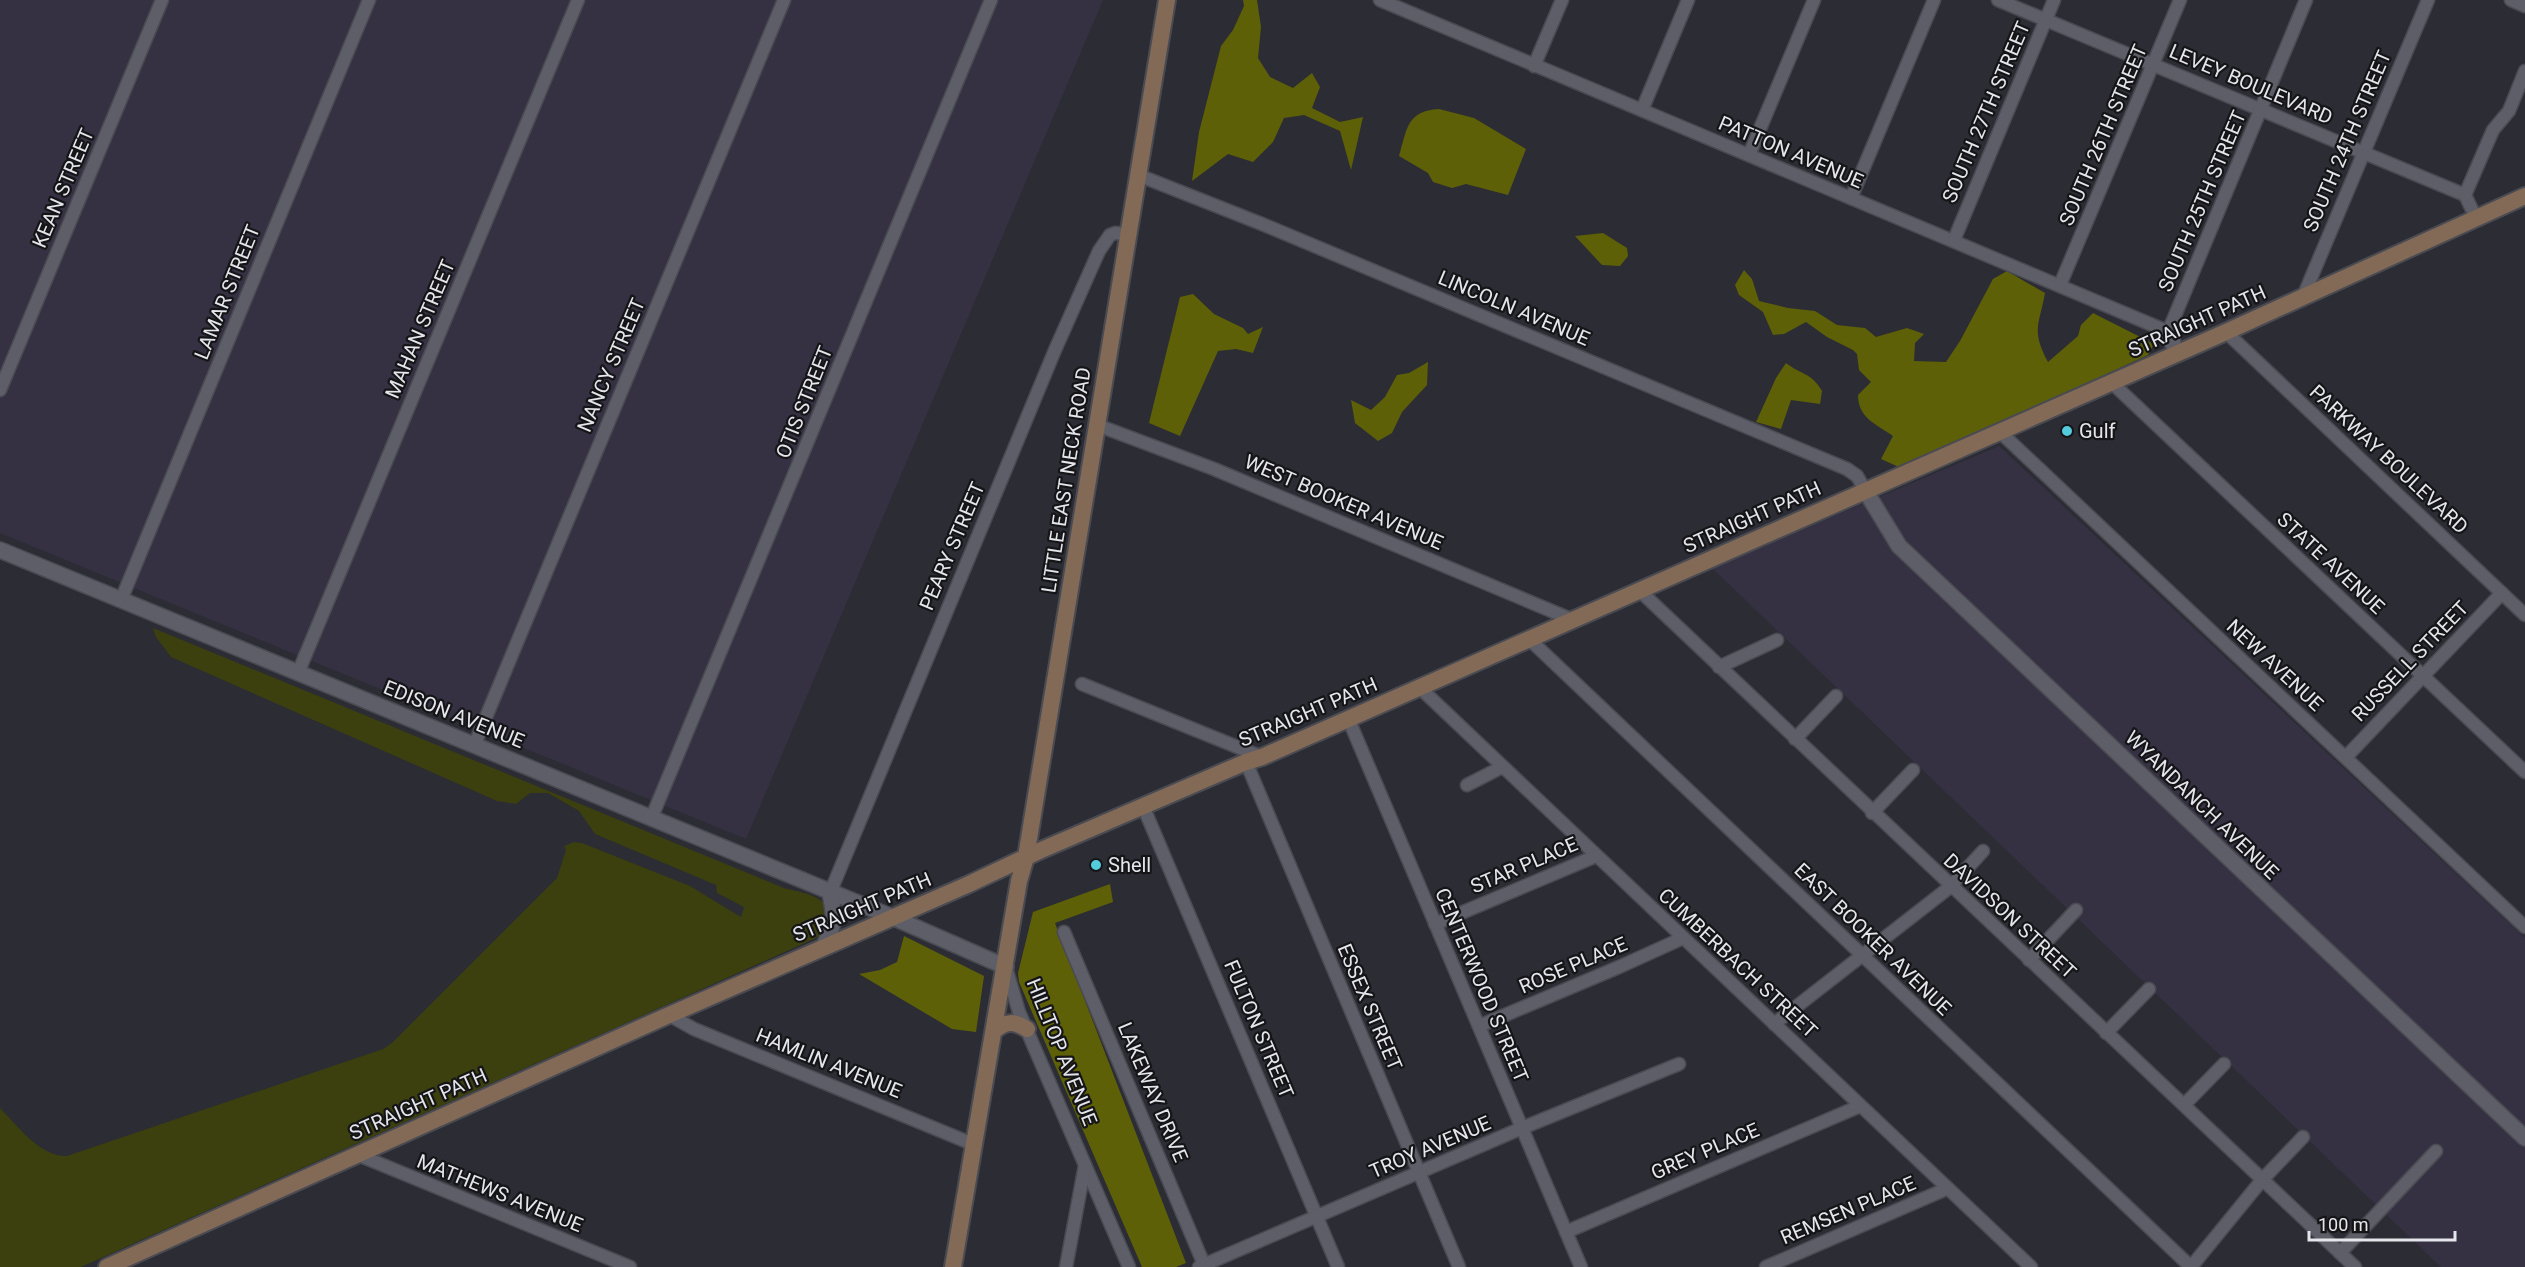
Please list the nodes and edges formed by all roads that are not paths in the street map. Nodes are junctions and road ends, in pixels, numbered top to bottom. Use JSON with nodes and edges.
{"nodes":[{"id":1,"x":162,"y":0,"type":"edge"},
{"id":2,"x":369,"y":0,"type":"edge"},
{"id":3,"x":578,"y":0,"type":"edge"},
{"id":4,"x":784,"y":0,"type":"edge"},
{"id":5,"x":991,"y":0,"type":"edge"},
{"id":6,"x":1167,"y":0,"type":"edge"},
{"id":7,"x":1380,"y":0,"type":"edge"},
{"id":8,"x":1562,"y":0,"type":"edge"},
{"id":9,"x":1688,"y":0,"type":"edge"},
{"id":10,"x":1814,"y":0,"type":"edge"},
{"id":11,"x":1934,"y":0,"type":"edge"},
{"id":12,"x":1998,"y":0,"type":"edge"},
{"id":13,"x":2054,"y":0,"type":"edge"},
{"id":14,"x":2180,"y":0,"type":"edge"},
{"id":15,"x":2306,"y":0,"type":"edge"},
{"id":16,"x":2428,"y":0,"type":"edge"},
{"id":17,"x":2511,"y":0,"type":"edge"},
{"id":18,"x":2525,"y":6,"type":"edge"},
{"id":19,"x":2046,"y":20,"type":"junction"},
{"id":20,"x":2154,"y":64,"type":"junction"},
{"id":21,"x":1534,"y":66,"type":"junction"},
{"id":22,"x":2525,"y":71,"type":"edge"},
{"id":23,"x":1642,"y":110,"type":"junction"},
{"id":24,"x":2261,"y":110,"type":"junction"},
{"id":25,"x":2364,"y":152,"type":"junction"},
{"id":26,"x":1749,"y":155,"type":"junction"},
{"id":27,"x":1138,"y":175,"type":"junction"},
{"id":28,"x":2465,"y":195,"type":"junction"},
{"id":29,"x":2525,"y":196,"type":"edge"},
{"id":30,"x":1851,"y":198,"type":"junction"},
{"id":31,"x":2476,"y":218,"type":"junction"},
{"id":32,"x":1128,"y":234,"type":"junction"},
{"id":33,"x":1954,"y":240,"type":"junction"},
{"id":34,"x":2060,"y":285,"type":"junction"},
{"id":35,"x":2303,"y":297,"type":"junction"},
{"id":36,"x":2226,"y":332,"type":"junction"},
{"id":37,"x":2176,"y":353,"type":"junction"},
{"id":38,"x":2111,"y":382,"type":"junction"},
{"id":39,"x":0,"y":390,"type":"edge"},
{"id":40,"x":1097,"y":425,"type":"junction"},
{"id":41,"x":1999,"y":431,"type":"junction"},
{"id":42,"x":1865,"y":490,"type":"junction"},
{"id":43,"x":0,"y":549,"type":"edge"},
{"id":44,"x":1640,"y":591,"type":"junction"},
{"id":45,"x":2502,"y":593,"type":"junction"},
{"id":46,"x":121,"y":600,"type":"junction"},
{"id":47,"x":2525,"y":615,"type":"edge"},
{"id":48,"x":1573,"y":620,"type":"junction"},
{"id":49,"x":1528,"y":638,"type":"junction"},
{"id":50,"x":1778,"y":640,"type":"dead end"},
{"id":51,"x":1719,"y":667,"type":"junction"},
{"id":52,"x":298,"y":672,"type":"junction"},
{"id":53,"x":2422,"y":677,"type":"junction"},
{"id":54,"x":1082,"y":684,"type":"dead end"},
{"id":55,"x":1419,"y":687,"type":"junction"},
{"id":56,"x":1836,"y":696,"type":"dead end"},
{"id":57,"x":1348,"y":718,"type":"junction"},
{"id":58,"x":1795,"y":739,"type":"junction"},
{"id":59,"x":474,"y":746,"type":"junction"},
{"id":60,"x":1262,"y":757,"type":"junction"},
{"id":61,"x":2346,"y":757,"type":"junction"},
{"id":62,"x":1246,"y":762,"type":"junction"},
{"id":63,"x":1502,"y":767,"type":"junction"},
{"id":64,"x":1913,"y":770,"type":"dead end"},
{"id":65,"x":2525,"y":772,"type":"edge"},
{"id":66,"x":1467,"y":785,"type":"dead end"},
{"id":67,"x":1143,"y":806,"type":"junction"},
{"id":68,"x":1872,"y":813,"type":"junction"},
{"id":69,"x":651,"y":819,"type":"junction"},
{"id":70,"x":1983,"y":851,"type":"dead end"},
{"id":71,"x":1596,"y":856,"type":"junction"},
{"id":72,"x":1026,"y":857,"type":"junction"},
{"id":73,"x":1950,"y":887,"type":"junction"},
{"id":74,"x":830,"y":893,"type":"junction"},
{"id":75,"x":2076,"y":910,"type":"dead end"},
{"id":76,"x":892,"y":917,"type":"junction"},
{"id":77,"x":1436,"y":924,"type":"junction"},
{"id":78,"x":2525,"y":927,"type":"edge"},
{"id":79,"x":1064,"y":932,"type":"dead end"},
{"id":80,"x":1683,"y":938,"type":"junction"},
{"id":81,"x":824,"y":946,"type":"junction"},
{"id":82,"x":1862,"y":955,"type":"junction"},
{"id":83,"x":2029,"y":960,"type":"junction"},
{"id":84,"x":1006,"y":967,"type":"junction"},
{"id":85,"x":2149,"y":989,"type":"dead end"},
{"id":86,"x":669,"y":1015,"type":"junction"},
{"id":87,"x":1774,"y":1024,"type":"junction"},
{"id":88,"x":1479,"y":1026,"type":"junction"},
{"id":89,"x":1027,"y":1029,"type":"junction"},
{"id":90,"x":995,"y":1030,"type":"junction"},
{"id":91,"x":2106,"y":1033,"type":"junction"},
{"id":92,"x":2224,"y":1064,"type":"dead end"},
{"id":93,"x":1678,"y":1065,"type":"dead end"},
{"id":94,"x":2184,"y":1105,"type":"junction"},
{"id":95,"x":1860,"y":1106,"type":"junction"},
{"id":96,"x":1522,"y":1128,"type":"junction"},
{"id":97,"x":2303,"y":1137,"type":"dead end"},
{"id":98,"x":2525,"y":1138,"type":"edge"},
{"id":99,"x":975,"y":1145,"type":"junction"},
{"id":100,"x":2436,"y":1151,"type":"dead end"},
{"id":101,"x":356,"y":1154,"type":"junction"},
{"id":102,"x":1085,"y":1164,"type":"junction"},
{"id":103,"x":1420,"y":1173,"type":"junction"},
{"id":104,"x":2262,"y":1180,"type":"junction"},
{"id":105,"x":1946,"y":1189,"type":"junction"},
{"id":106,"x":1317,"y":1216,"type":"junction"},
{"id":107,"x":1566,"y":1232,"type":"junction"},
{"id":108,"x":2340,"y":1253,"type":"junction"},
{"id":109,"x":1203,"y":1266,"type":"edge"},
{"id":110,"x":107,"y":1267,"type":"edge"},
{"id":111,"x":630,"y":1267,"type":"edge"},
{"id":112,"x":953,"y":1267,"type":"edge"},
{"id":113,"x":1066,"y":1267,"type":"edge"},
{"id":114,"x":1129,"y":1267,"type":"edge"},
{"id":115,"x":1338,"y":1267,"type":"edge"},
{"id":116,"x":1460,"y":1267,"type":"edge"},
{"id":117,"x":1581,"y":1267,"type":"edge"},
{"id":118,"x":1766,"y":1267,"type":"edge"},
{"id":119,"x":2031,"y":1267,"type":"edge"},
{"id":120,"x":2191,"y":1267,"type":"edge"},
{"id":121,"x":2355,"y":1267,"type":"edge"}],
"edges":[{"from":1,"to":39,"type":"street","name":"KEAN STREET"},
{"from":2,"to":46,"type":"street","name":"LAMAR STREET"},
{"from":3,"to":52,"type":"street","name":"MAHAN STREET"},
{"from":4,"to":59,"type":"street","name":"NANCY STREET"},
{"from":5,"to":69,"type":"street","name":"OTIS STREET"},
{"from":6,"to":27,"type":"main road","name":"LITTLE EAST NECK ROAD"},
{"from":7,"to":21,"type":"street","name":"PATTON AVENUE"},
{"from":8,"to":21,"type":"street"},
{"from":9,"to":23,"type":"street"},
{"from":10,"to":26,"type":"street"},
{"from":11,"to":30,"type":"street"},
{"from":12,"to":19,"type":"street","name":"LEVEY BOULEVARD"},
{"from":13,"to":19,"type":"street","name":"SOUTH 27TH STREET"},
{"from":14,"to":20,"type":"street","name":"SOUTH 26TH STREET"},
{"from":15,"to":24,"type":"street","name":"SOUTH 25TH STREET"},
{"from":16,"to":25,"type":"street","name":"SOUTH 24TH STREET"},
{"from":17,"to":18,"type":"street"},
{"from":19,"to":20,"type":"street","name":"LEVEY BOULEVARD"},
{"from":19,"to":33,"type":"street","name":"SOUTH 27TH STREET"},
{"from":20,"to":24,"type":"street","name":"LEVEY BOULEVARD"},
{"from":20,"to":34,"type":"street","name":"SOUTH 26TH STREET"},
{"from":21,"to":23,"type":"street","name":"PATTON AVENUE"},
{"from":22,"to":28,"type":"street"},
{"from":23,"to":26,"type":"street","name":"PATTON AVENUE"},
{"from":24,"to":25,"type":"street","name":"LEVEY BOULEVARD"},
{"from":24,"to":37,"type":"street","name":"SOUTH 25TH STREET"},
{"from":25,"to":28,"type":"street","name":"LEVEY BOULEVARD"},
{"from":25,"to":35,"type":"street","name":"SOUTH 24TH STREET"},
{"from":26,"to":30,"type":"street","name":"PATTON AVENUE"},
{"from":27,"to":32,"type":"main road","name":"LITTLE EAST NECK ROAD"},
{"from":27,"to":42,"type":"street","name":"LINCOLN AVENUE"},
{"from":28,"to":31,"type":"street"},
{"from":29,"to":31,"type":"main road","name":"STRAIGHT PATH"},
{"from":30,"to":33,"type":"street","name":"PATTON AVENUE"},
{"from":31,"to":35,"type":"main road","name":"STRAIGHT PATH"},
{"from":32,"to":40,"type":"main road","name":"LITTLE EAST NECK ROAD"},
{"from":32,"to":74,"type":"street","name":"PEARY STREET"},
{"from":33,"to":34,"type":"street","name":"PATTON AVENUE"},
{"from":34,"to":37,"type":"street","name":"PATTON AVENUE"},
{"from":35,"to":36,"type":"main road","name":"STRAIGHT PATH"},
{"from":36,"to":37,"type":"main road","name":"STRAIGHT PATH"},
{"from":36,"to":45,"type":"street","name":"PARKWAY BOULEVARD"},
{"from":37,"to":38,"type":"main road","name":"STRAIGHT PATH"},
{"from":38,"to":41,"type":"main road","name":"STRAIGHT PATH"},
{"from":38,"to":53,"type":"street","name":"STATE AVENUE"},
{"from":40,"to":48,"type":"street","name":"WEST BOOKER AVENUE"},
{"from":40,"to":72,"type":"main road","name":"LITTLE EAST NECK ROAD"},
{"from":41,"to":42,"type":"main road","name":"STRAIGHT PATH"},
{"from":41,"to":61,"type":"street","name":"NEW AVENUE"},
{"from":42,"to":44,"type":"main road","name":"STRAIGHT PATH"},
{"from":42,"to":98,"type":"street","name":"WYANDANCH AVENUE"},
{"from":43,"to":46,"type":"street","name":"EDISON AVENUE"},
{"from":44,"to":48,"type":"main road","name":"STRAIGHT PATH"},
{"from":44,"to":51,"type":"street","name":"DAVIDSON STREET"},
{"from":45,"to":47,"type":"street","name":"PARKWAY BOULEVARD"},
{"from":45,"to":53,"type":"street","name":"RUSSELL STREET"},
{"from":46,"to":52,"type":"street","name":"EDISON AVENUE"},
{"from":48,"to":49,"type":"main road","name":"STRAIGHT PATH"},
{"from":49,"to":55,"type":"main road","name":"STRAIGHT PATH"},
{"from":49,"to":82,"type":"street","name":"EAST BOOKER AVENUE"},
{"from":50,"to":51,"type":"street"},
{"from":51,"to":58,"type":"street","name":"DAVIDSON STREET"},
{"from":52,"to":59,"type":"street","name":"EDISON AVENUE"},
{"from":53,"to":61,"type":"street","name":"RUSSELL STREET"},
{"from":53,"to":65,"type":"street","name":"STATE AVENUE"},
{"from":54,"to":60,"type":"street"},
{"from":55,"to":57,"type":"main road","name":"STRAIGHT PATH"},
{"from":55,"to":63,"type":"street","name":"CUMBERBACH STREET"},
{"from":56,"to":58,"type":"street"},
{"from":57,"to":60,"type":"main road","name":"STRAIGHT PATH"},
{"from":57,"to":77,"type":"street","name":"CENTERWOOD STREET"},
{"from":58,"to":68,"type":"street","name":"DAVIDSON STREET"},
{"from":59,"to":69,"type":"street","name":"EDISON AVENUE"},
{"from":60,"to":62,"type":"main road","name":"STRAIGHT PATH"},
{"from":61,"to":78,"type":"street","name":"NEW AVENUE"},
{"from":62,"to":67,"type":"main road","name":"STRAIGHT PATH"},
{"from":62,"to":103,"type":"street","name":"ESSEX STREET"},
{"from":63,"to":66,"type":"street"},
{"from":63,"to":71,"type":"street","name":"CUMBERBACH STREET"},
{"from":64,"to":68,"type":"street"},
{"from":67,"to":72,"type":"main road","name":"STRAIGHT PATH"},
{"from":67,"to":106,"type":"street","name":"FULTON STREET"},
{"from":68,"to":73,"type":"street","name":"DAVIDSON STREET"},
{"from":69,"to":74,"type":"street","name":"EDISON AVENUE"},
{"from":70,"to":73,"type":"street"},
{"from":71,"to":77,"type":"street","name":"STAR PLACE"},
{"from":71,"to":80,"type":"street","name":"CUMBERBACH STREET"},
{"from":72,"to":76,"type":"main road","name":"STRAIGHT PATH"},
{"from":72,"to":84,"type":"main road","name":"LITTLE EAST NECK ROAD"},
{"from":73,"to":82,"type":"street"},
{"from":73,"to":83,"type":"street","name":"DAVIDSON STREET"},
{"from":74,"to":76,"type":"street","name":"EDISON AVENUE"},
{"from":74,"to":81,"type":"street"},
{"from":75,"to":83,"type":"street"},
{"from":76,"to":81,"type":"main road","name":"STRAIGHT PATH"},
{"from":76,"to":84,"type":"street","name":"HILLTOP AVENUE"},
{"from":77,"to":88,"type":"street","name":"CENTERWOOD STREET"},
{"from":79,"to":109,"type":"street","name":"LAKEWAY DRIVE"},
{"from":80,"to":87,"type":"street","name":"CUMBERBACH STREET"},
{"from":80,"to":88,"type":"street","name":"ROSE PLACE"},
{"from":81,"to":86,"type":"main road","name":"STRAIGHT PATH"},
{"from":82,"to":87,"type":"street"},
{"from":82,"to":120,"type":"street","name":"EAST BOOKER AVENUE"},
{"from":83,"to":91,"type":"street","name":"DAVIDSON STREET"},
{"from":84,"to":89,"type":"street","name":"HILLTOP AVENUE"},
{"from":84,"to":90,"type":"main road","name":"LITTLE EAST NECK ROAD"},
{"from":85,"to":91,"type":"street"},
{"from":86,"to":99,"type":"street","name":"HAMLIN AVENUE"},
{"from":86,"to":101,"type":"main road","name":"STRAIGHT PATH"},
{"from":87,"to":95,"type":"street","name":"CUMBERBACH STREET"},
{"from":88,"to":96,"type":"street","name":"CENTERWOOD STREET"},
{"from":89,"to":90,"type":"main road"},
{"from":89,"to":102,"type":"street","name":"HILLTOP AVENUE"},
{"from":90,"to":99,"type":"main road","name":"LITTLE EAST NECK ROAD"},
{"from":91,"to":94,"type":"street","name":"DAVIDSON STREET"},
{"from":92,"to":94,"type":"street"},
{"from":93,"to":96,"type":"street","name":"TROY AVENUE"},
{"from":94,"to":104,"type":"street","name":"DAVIDSON STREET"},
{"from":95,"to":105,"type":"street","name":"CUMBERBACH STREET"},
{"from":95,"to":107,"type":"street","name":"GREY PLACE"},
{"from":96,"to":103,"type":"street","name":"TROY AVENUE"},
{"from":96,"to":107,"type":"street","name":"CENTERWOOD STREET"},
{"from":97,"to":104,"type":"street"},
{"from":99,"to":112,"type":"main road","name":"LITTLE EAST NECK ROAD"},
{"from":100,"to":108,"type":"street"},
{"from":101,"to":110,"type":"main road","name":"STRAIGHT PATH"},
{"from":101,"to":111,"type":"street","name":"MATHEWS AVENUE"},
{"from":102,"to":113,"type":"street"},
{"from":102,"to":114,"type":"street","name":"HILLTOP AVENUE"},
{"from":103,"to":106,"type":"street","name":"TROY AVENUE"},
{"from":103,"to":116,"type":"street","name":"ESSEX STREET"},
{"from":104,"to":108,"type":"street","name":"DAVIDSON STREET"},
{"from":104,"to":120,"type":"street"},
{"from":105,"to":118,"type":"street","name":"REMSEN PLACE"},
{"from":105,"to":119,"type":"street","name":"CUMBERBACH STREET"},
{"from":106,"to":109,"type":"street","name":"TROY AVENUE"},
{"from":106,"to":115,"type":"street","name":"FULTON STREET"},
{"from":107,"to":117,"type":"street","name":"CENTERWOOD STREET"},
{"from":108,"to":121,"type":"street","name":"DAVIDSON STREET"}]}
